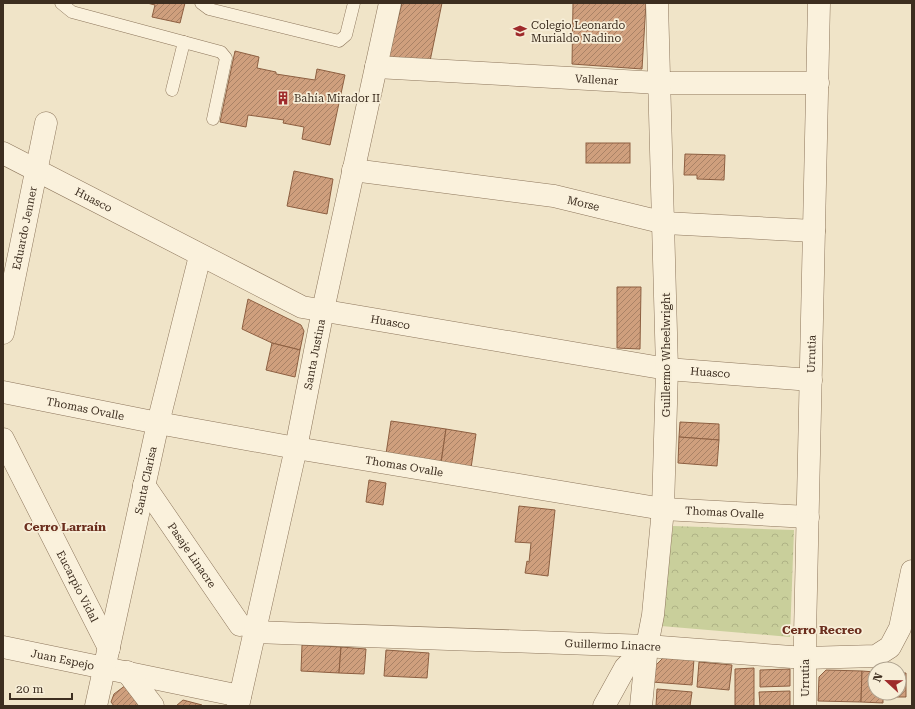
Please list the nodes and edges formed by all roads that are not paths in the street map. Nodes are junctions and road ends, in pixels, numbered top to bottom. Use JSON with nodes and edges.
{"nodes":[{"id":1,"x":61,"y":3,"type":"edge"},
{"id":2,"x":201,"y":3,"type":"edge"},
{"id":3,"x":354,"y":3,"type":"edge"},
{"id":4,"x":390,"y":3,"type":"edge"},
{"id":5,"x":657,"y":3,"type":"edge"},
{"id":6,"x":820,"y":3,"type":"edge"},
{"id":7,"x":184,"y":42,"type":"junction"},
{"id":8,"x":376,"y":67,"type":"junction"},
{"id":9,"x":659,"y":83,"type":"junction"},
{"id":10,"x":818,"y":83,"type":"junction"},
{"id":11,"x":172,"y":90,"type":"dead end"},
{"id":12,"x":213,"y":119,"type":"dead end"},
{"id":13,"x":46,"y":123,"type":"dead end"},
{"id":14,"x":3,"y":153,"type":"edge"},
{"id":15,"x":38,"y":170,"type":"junction"},
{"id":16,"x":353,"y":170,"type":"junction"},
{"id":17,"x":665,"y":223,"type":"junction"},
{"id":18,"x":814,"y":231,"type":"junction"},
{"id":19,"x":200,"y":256,"type":"junction"},
{"id":20,"x":323,"y":310,"type":"junction"},
{"id":21,"x":3,"y":334,"type":"edge"},
{"id":22,"x":667,"y":369,"type":"junction"},
{"id":23,"x":811,"y":380,"type":"junction"},
{"id":24,"x":3,"y":392,"type":"edge"},
{"id":25,"x":158,"y":423,"type":"junction"},
{"id":26,"x":3,"y":439,"type":"edge"},
{"id":27,"x":296,"y":448,"type":"junction"},
{"id":28,"x":144,"y":485,"type":"junction"},
{"id":29,"x":663,"y":509,"type":"junction"},
{"id":30,"x":808,"y":517,"type":"junction"},
{"id":31,"x":912,"y":571,"type":"edge"},
{"id":32,"x":246,"y":628,"type":"junction"},
{"id":33,"x":648,"y":646,"type":"junction"},
{"id":34,"x":3,"y":647,"type":"edge"},
{"id":35,"x":107,"y":658,"type":"junction"},
{"id":36,"x":805,"y":658,"type":"junction"},
{"id":37,"x":127,"y":672,"type":"junction"},
{"id":38,"x":239,"y":701,"type":"edge"},
{"id":39,"x":98,"y":704,"type":"edge"},
{"id":40,"x":153,"y":706,"type":"edge"},
{"id":41,"x":604,"y":706,"type":"edge"},
{"id":42,"x":642,"y":706,"type":"edge"},
{"id":43,"x":805,"y":706,"type":"edge"}],
"edges":[{"from":1,"to":7,"type":"lane"},
{"from":2,"to":3,"type":"lane"},
{"from":4,"to":8,"type":"street","name":"Santa Justina"},
{"from":5,"to":9,"type":"street","name":"Guillermo Wheelwright"},
{"from":6,"to":10,"type":"street","name":"Urrutia"},
{"from":7,"to":11,"type":"lane"},
{"from":7,"to":12,"type":"lane"},
{"from":8,"to":9,"type":"street","name":"Vallenar"},
{"from":8,"to":16,"type":"street","name":"Santa Justina"},
{"from":9,"to":10,"type":"street","name":"Vallenar"},
{"from":9,"to":17,"type":"street","name":"Guillermo Wheelwright"},
{"from":10,"to":18,"type":"street","name":"Urrutia"},
{"from":13,"to":15,"type":"street","name":"Eduardo Jenner"},
{"from":14,"to":15,"type":"street","name":"Huasco"},
{"from":15,"to":19,"type":"street","name":"Huasco"},
{"from":15,"to":21,"type":"street","name":"Eduardo Jenner"},
{"from":16,"to":17,"type":"street","name":"Morse"},
{"from":16,"to":20,"type":"street","name":"Santa Justina"},
{"from":17,"to":18,"type":"street","name":"Morse"},
{"from":17,"to":22,"type":"street","name":"Guillermo Wheelwright"},
{"from":18,"to":23,"type":"street","name":"Urrutia"},
{"from":19,"to":20,"type":"street","name":"Huasco"},
{"from":19,"to":25,"type":"street","name":"Santa Clarisa"},
{"from":20,"to":22,"type":"street","name":"Huasco"},
{"from":20,"to":27,"type":"street","name":"Santa Justina"},
{"from":22,"to":23,"type":"street","name":"Huasco"},
{"from":22,"to":29,"type":"street","name":"Guillermo Wheelwright"},
{"from":23,"to":30,"type":"street","name":"Urrutia"},
{"from":24,"to":25,"type":"street","name":"Thomas Ovalle"},
{"from":25,"to":27,"type":"street","name":"Thomas Ovalle"},
{"from":25,"to":28,"type":"street","name":"Santa Clarisa"},
{"from":26,"to":35,"type":"street","name":"Eucarpio Vidal"},
{"from":27,"to":29,"type":"street","name":"Thomas Ovalle"},
{"from":27,"to":32,"type":"street","name":"Santa Justina"},
{"from":28,"to":32,"type":"street","name":"Pasaje Linacre"},
{"from":28,"to":35,"type":"street","name":"Santa Clarisa"},
{"from":29,"to":30,"type":"street","name":"Thomas Ovalle"},
{"from":29,"to":33,"type":"street","name":"Guillermo Wheelwright"},
{"from":30,"to":36,"type":"street","name":"Urrutia"},
{"from":31,"to":36,"type":"street","name":"Guillermo Linacre"},
{"from":32,"to":33,"type":"street","name":"Guillermo Linacre"},
{"from":32,"to":38,"type":"street","name":"Santa Justina"},
{"from":33,"to":36,"type":"street","name":"Guillermo Linacre"},
{"from":33,"to":41,"type":"street"},
{"from":33,"to":42,"type":"street","name":"Guillermo Wheelwright"},
{"from":34,"to":35,"type":"street","name":"Juan Espejo"},
{"from":35,"to":37,"type":"street","name":"Juan Espejo"},
{"from":35,"to":39,"type":"street","name":"Santa Clarisa"},
{"from":36,"to":43,"type":"street","name":"Urrutia"},
{"from":37,"to":38,"type":"street","name":"Juan Espejo"},
{"from":37,"to":40,"type":"street"}]}
